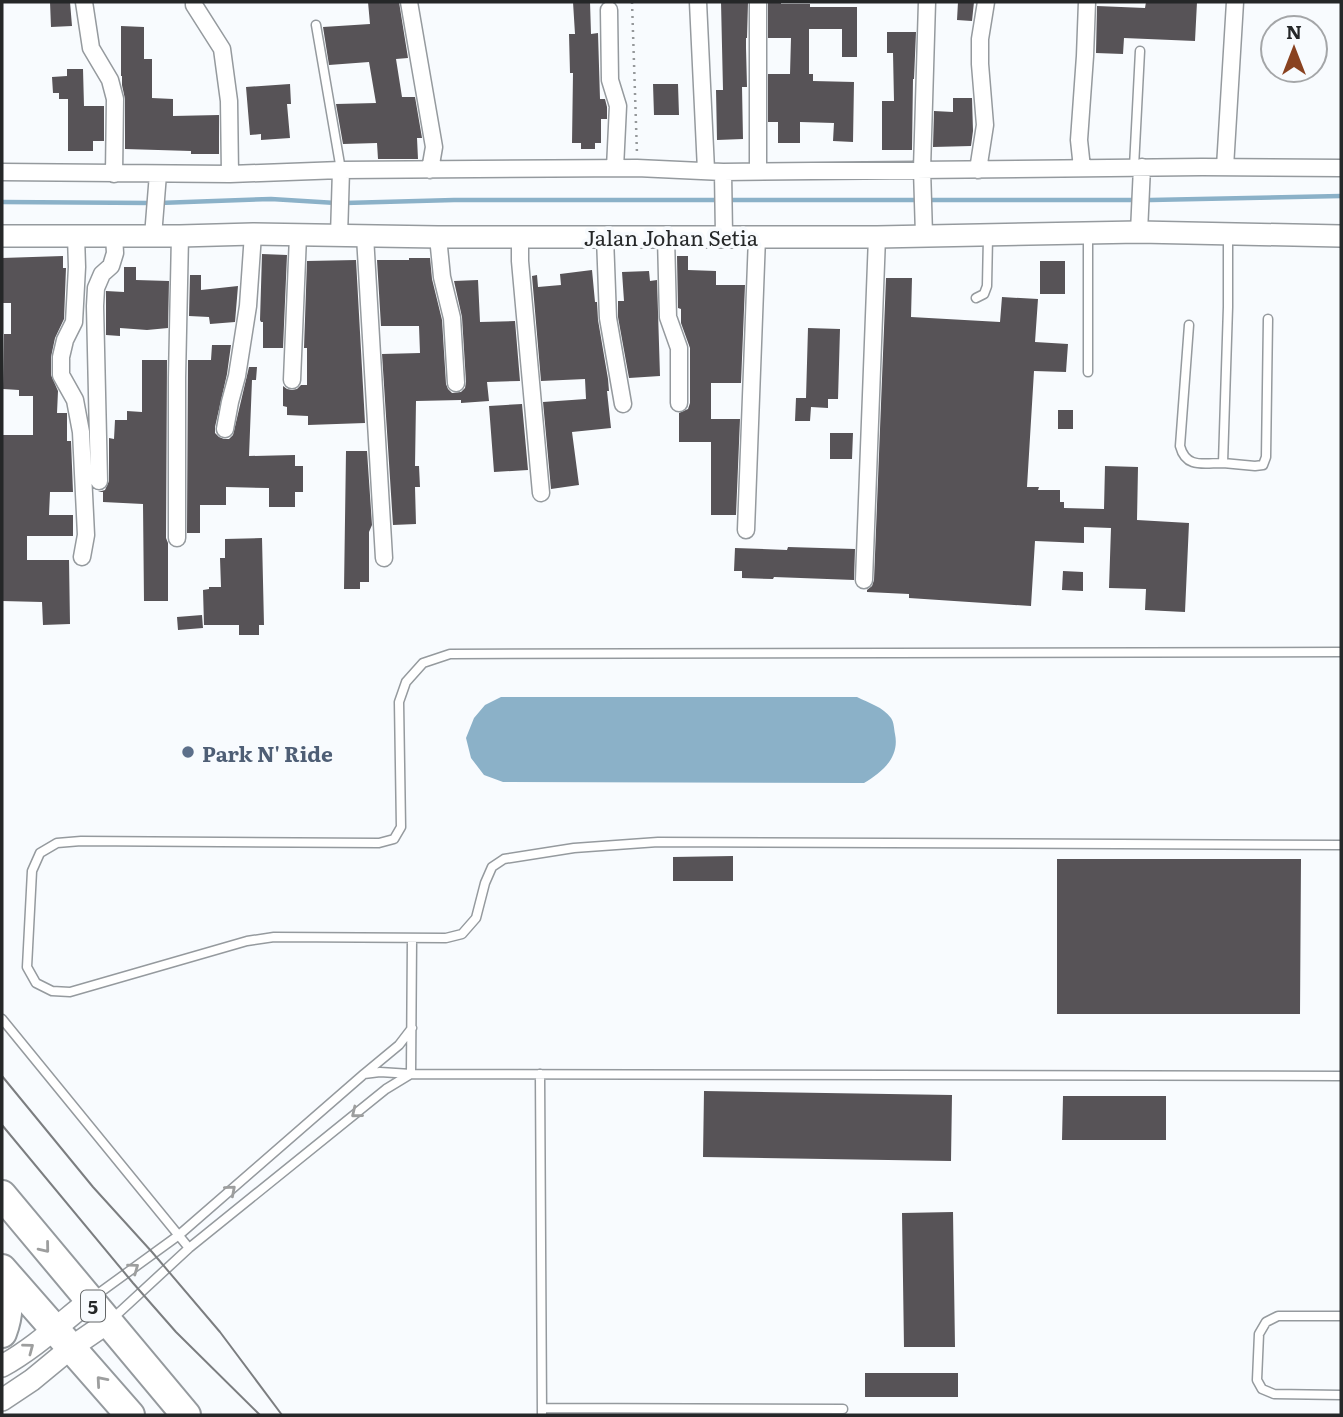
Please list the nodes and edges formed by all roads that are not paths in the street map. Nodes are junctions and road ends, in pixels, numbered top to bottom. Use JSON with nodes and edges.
{"nodes":[{"id":1,"x":84,"y":2,"type":"edge"},
{"id":2,"x":194,"y":2,"type":"edge"},
{"id":3,"x":409,"y":2,"type":"edge"},
{"id":4,"x":698,"y":2,"type":"edge"},
{"id":5,"x":758,"y":2,"type":"edge"},
{"id":6,"x":927,"y":2,"type":"edge"},
{"id":7,"x":986,"y":2,"type":"edge"},
{"id":8,"x":1087,"y":2,"type":"edge"},
{"id":9,"x":1235,"y":2,"type":"edge"},
{"id":10,"x":609,"y":10,"type":"dead end"},
{"id":11,"x":316,"y":25,"type":"dead end"},
{"id":12,"x":1140,"y":51,"type":"dead end"},
{"id":13,"x":1225,"y":167,"type":"junction"},
{"id":14,"x":615,"y":168,"type":"junction"},
{"id":15,"x":1082,"y":168,"type":"junction"},
{"id":16,"x":1341,"y":168,"type":"edge"},
{"id":17,"x":430,"y":170,"type":"junction"},
{"id":18,"x":978,"y":170,"type":"junction"},
{"id":19,"x":758,"y":171,"type":"junction"},
{"id":20,"x":1140,"y":171,"type":"junction"},
{"id":21,"x":2,"y":172,"type":"edge"},
{"id":22,"x":114,"y":173,"type":"junction"},
{"id":23,"x":230,"y":174,"type":"junction"},
{"id":24,"x":341,"y":175,"type":"junction"},
{"id":25,"x":717,"y":175,"type":"junction"},
{"id":26,"x":922,"y":175,"type":"junction"},
{"id":27,"x":157,"y":180,"type":"junction"},
{"id":28,"x":1140,"y":224,"type":"junction"},
{"id":29,"x":724,"y":225,"type":"junction"},
{"id":30,"x":923,"y":225,"type":"junction"},
{"id":31,"x":154,"y":228,"type":"junction"},
{"id":32,"x":340,"y":228,"type":"junction"},
{"id":33,"x":1088,"y":233,"type":"junction"},
{"id":34,"x":1228,"y":233,"type":"junction"},
{"id":35,"x":253,"y":234,"type":"junction"},
{"id":36,"x":988,"y":234,"type":"junction"},
{"id":37,"x":114,"y":235,"type":"junction"},
{"id":38,"x":2,"y":236,"type":"edge"},
{"id":39,"x":76,"y":236,"type":"junction"},
{"id":40,"x":180,"y":236,"type":"junction"},
{"id":41,"x":298,"y":236,"type":"junction"},
{"id":42,"x":365,"y":236,"type":"junction"},
{"id":43,"x":877,"y":236,"type":"junction"},
{"id":44,"x":1341,"y":236,"type":"edge"},
{"id":45,"x":438,"y":237,"type":"junction"},
{"id":46,"x":666,"y":245,"type":"junction"},
{"id":47,"x":606,"y":246,"type":"junction"},
{"id":48,"x":757,"y":246,"type":"junction"},
{"id":49,"x":520,"y":248,"type":"junction"},
{"id":50,"x":976,"y":298,"type":"dead end"},
{"id":51,"x":1268,"y":319,"type":"dead end"},
{"id":52,"x":1189,"y":325,"type":"dead end"},
{"id":53,"x":1088,"y":372,"type":"dead end"},
{"id":54,"x":292,"y":380,"type":"dead end"},
{"id":55,"x":456,"y":383,"type":"dead end"},
{"id":56,"x":679,"y":403,"type":"dead end"},
{"id":57,"x":623,"y":404,"type":"dead end"},
{"id":58,"x":225,"y":429,"type":"dead end"},
{"id":59,"x":1223,"y":463,"type":"junction"},
{"id":60,"x":99,"y":481,"type":"dead end"},
{"id":61,"x":541,"y":493,"type":"dead end"},
{"id":62,"x":746,"y":530,"type":"dead end"},
{"id":63,"x":177,"y":538,"type":"dead end"},
{"id":64,"x":82,"y":557,"type":"dead end"},
{"id":65,"x":384,"y":558,"type":"dead end"},
{"id":66,"x":864,"y":580,"type":"dead end"},
{"id":67,"x":1341,"y":652,"type":"edge"},
{"id":68,"x":1341,"y":845,"type":"edge"},
{"id":69,"x":412,"y":939,"type":"junction"},
{"id":70,"x":2,"y":1019,"type":"edge"},
{"id":71,"x":412,"y":1028,"type":"junction"},
{"id":72,"x":364,"y":1074,"type":"junction"},
{"id":73,"x":411,"y":1074,"type":"junction"},
{"id":74,"x":540,"y":1074,"type":"junction"},
{"id":75,"x":1341,"y":1076,"type":"edge"},
{"id":76,"x":2,"y":1195,"type":"edge"},
{"id":77,"x":179,"y":1235,"type":"junction"},
{"id":78,"x":189,"y":1248,"type":"junction"},
{"id":79,"x":2,"y":1269,"type":"edge"},
{"id":80,"x":2,"y":1285,"type":"edge"},
{"id":81,"x":89,"y":1301,"type":"junction"},
{"id":82,"x":1341,"y":1317,"type":"edge"},
{"id":83,"x":107,"y":1323,"type":"junction"},
{"id":84,"x":2,"y":1333,"type":"edge"},
{"id":85,"x":63,"y":1338,"type":"junction"},
{"id":86,"x":2,"y":1366,"type":"edge"},
{"id":87,"x":1341,"y":1395,"type":"edge"},
{"id":88,"x":2,"y":1400,"type":"edge"},
{"id":89,"x":843,"y":1409,"type":"dead end"},
{"id":90,"x":542,"y":1412,"type":"edge"},
{"id":91,"x":130,"y":1415,"type":"edge"},
{"id":92,"x":186,"y":1415,"type":"edge"}],
"edges":[{"from":1,"to":22,"type":"street"},
{"from":2,"to":23,"type":"street"},
{"from":3,"to":17,"type":"street"},
{"from":4,"to":25,"type":"street"},
{"from":5,"to":19,"type":"street"},
{"from":6,"to":26,"type":"street"},
{"from":7,"to":18,"type":"street"},
{"from":8,"to":15,"type":"street"},
{"from":9,"to":13,"type":"street"},
{"from":10,"to":14,"type":"street"},
{"from":11,"to":24,"type":"lane"},
{"from":12,"to":20,"type":"lane"},
{"from":13,"to":16,"type":"street"},
{"from":13,"to":20,"type":"street"},
{"from":14,"to":17,"type":"street"},
{"from":14,"to":25,"type":"street"},
{"from":15,"to":18,"type":"street"},
{"from":15,"to":20,"type":"street"},
{"from":17,"to":24,"type":"street"},
{"from":18,"to":26,"type":"street"},
{"from":19,"to":25,"type":"street"},
{"from":19,"to":26,"type":"street"},
{"from":20,"to":28,"type":"street"},
{"from":21,"to":22,"type":"street"},
{"from":22,"to":27,"type":"street"},
{"from":23,"to":24,"type":"street"},
{"from":23,"to":27,"type":"street"},
{"from":24,"to":32,"type":"street"},
{"from":25,"to":29,"type":"street"},
{"from":26,"to":30,"type":"street"},
{"from":27,"to":31,"type":"street"},
{"from":28,"to":33,"type":"main road","name":"Jalan Johan Setia"},
{"from":28,"to":34,"type":"main road","name":"Jalan Johan Setia"},
{"from":29,"to":46,"type":"main road","name":"Jalan Johan Setia"},
{"from":29,"to":48,"type":"main road","name":"Jalan Johan Setia"},
{"from":30,"to":36,"type":"main road","name":"Jalan Johan Setia"},
{"from":30,"to":43,"type":"main road","name":"Jalan Johan Setia"},
{"from":31,"to":37,"type":"main road","name":"Jalan Johan Setia"},
{"from":31,"to":40,"type":"main road","name":"Jalan Johan Setia"},
{"from":32,"to":41,"type":"main road","name":"Jalan Johan Setia"},
{"from":32,"to":42,"type":"main road","name":"Jalan Johan Setia"},
{"from":33,"to":36,"type":"main road","name":"Jalan Johan Setia"},
{"from":33,"to":53,"type":"lane"},
{"from":34,"to":44,"type":"main road","name":"Jalan Johan Setia"},
{"from":34,"to":59,"type":"lane"},
{"from":35,"to":40,"type":"main road","name":"Jalan Johan Setia"},
{"from":35,"to":41,"type":"main road","name":"Jalan Johan Setia"},
{"from":35,"to":58,"type":"street"},
{"from":36,"to":50,"type":"lane"},
{"from":37,"to":39,"type":"main road","name":"Jalan Johan Setia"},
{"from":37,"to":60,"type":"street"},
{"from":38,"to":39,"type":"main road","name":"Jalan Johan Setia"},
{"from":39,"to":64,"type":"street"},
{"from":40,"to":63,"type":"street"},
{"from":41,"to":54,"type":"street"},
{"from":42,"to":45,"type":"main road","name":"Jalan Johan Setia"},
{"from":42,"to":65,"type":"street"},
{"from":43,"to":48,"type":"main road","name":"Jalan Johan Setia"},
{"from":43,"to":66,"type":"street"},
{"from":45,"to":49,"type":"main road","name":"Jalan Johan Setia"},
{"from":45,"to":55,"type":"street"},
{"from":46,"to":47,"type":"main road","name":"Jalan Johan Setia"},
{"from":46,"to":56,"type":"street"},
{"from":47,"to":49,"type":"main road","name":"Jalan Johan Setia"},
{"from":47,"to":57,"type":"street"},
{"from":48,"to":62,"type":"street"},
{"from":49,"to":61,"type":"street"},
{"from":51,"to":59,"type":"lane"},
{"from":52,"to":59,"type":"lane"},
{"from":67,"to":69,"type":"lane"},
{"from":68,"to":69,"type":"lane"},
{"from":69,"to":71,"type":"lane"},
{"from":70,"to":77,"type":"lane"},
{"from":71,"to":72,"type":"lane"},
{"from":71,"to":73,"type":"lane"},
{"from":72,"to":73,"type":"lane"},
{"from":77,"to":72,"type":"lane","one_way":true},
{"from":73,"to":74,"type":"lane"},
{"from":73,"to":78,"type":"lane","one_way":true},
{"from":74,"to":75,"type":"lane"},
{"from":74,"to":90,"type":"lane"},
{"from":76,"to":81,"type":"highway","number":"5","one_way":true},
{"from":77,"to":78,"type":"lane"},
{"from":81,"to":77,"type":"lane","one_way":true},
{"from":78,"to":83,"type":"lane"},
{"from":79,"to":85,"type":"highway","number":"5"},
{"from":80,"to":84,"type":"highway"},
{"from":81,"to":83,"type":"highway","number":"5"},
{"from":81,"to":85,"type":"main road"},
{"from":82,"to":87,"type":"lane"},
{"from":83,"to":85,"type":"main road"},
{"from":83,"to":92,"type":"highway","number":"5"},
{"from":86,"to":85,"type":"main road","one_way":true},
{"from":85,"to":88,"type":"main road"},
{"from":91,"to":85,"type":"highway","number":"5","one_way":true},
{"from":89,"to":90,"type":"lane"}]}
